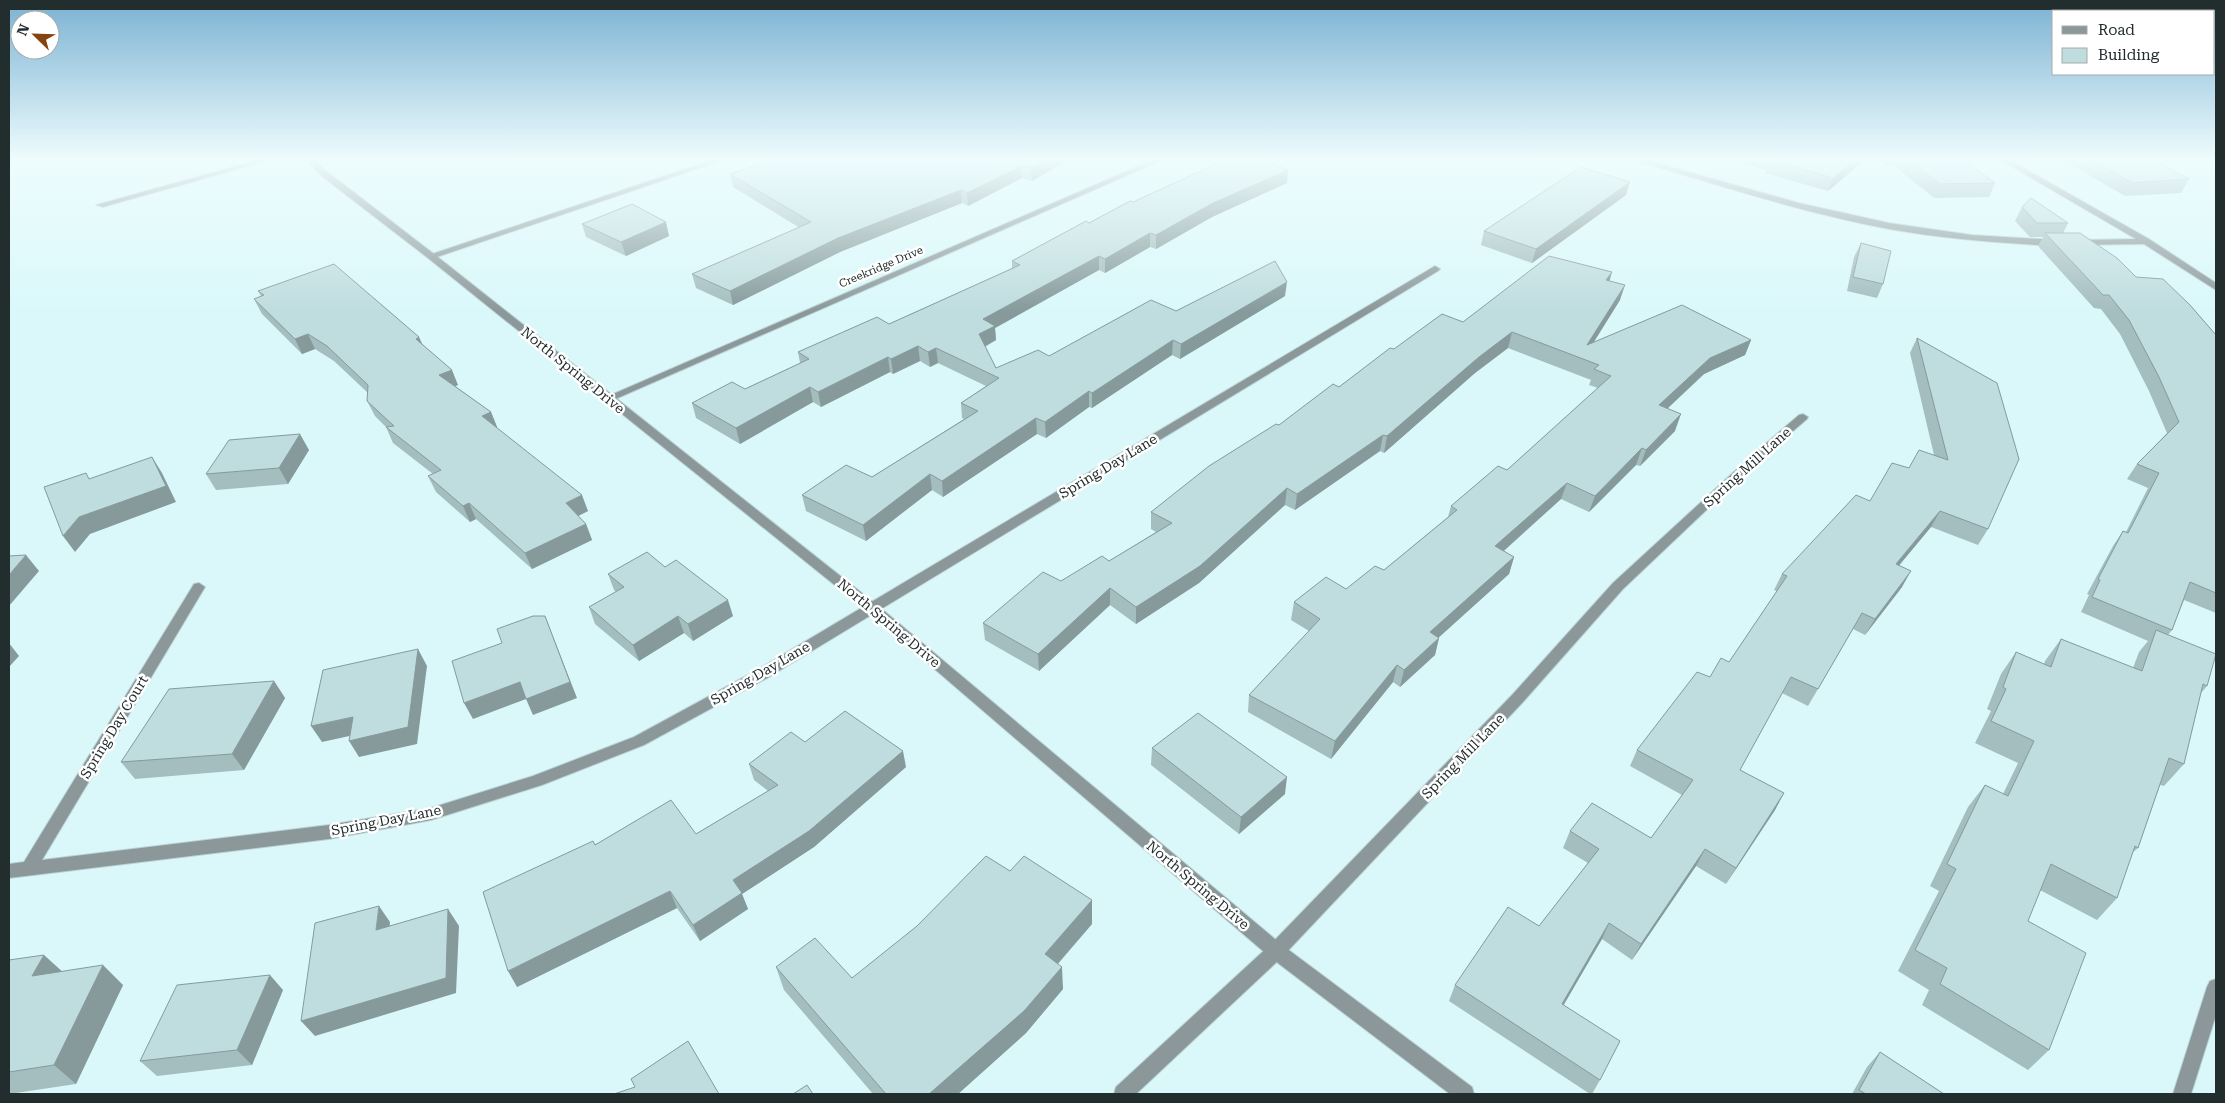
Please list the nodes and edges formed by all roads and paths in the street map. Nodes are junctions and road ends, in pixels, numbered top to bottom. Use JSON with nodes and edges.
{"nodes":[{"id":1,"x":371,"y":209,"type":"edge"},
{"id":2,"x":571,"y":209,"type":"edge"},
{"id":3,"x":1043,"y":209,"type":"edge"},
{"id":4,"x":1817,"y":209,"type":"edge"},
{"id":5,"x":2091,"y":209,"type":"edge"},
{"id":6,"x":2146,"y":241,"type":"junction"},
{"id":7,"x":431,"y":256,"type":"junction"},
{"id":8,"x":1435,"y":269,"type":"dead end"},
{"id":9,"x":2216,"y":286,"type":"edge"},
{"id":10,"x":609,"y":398,"type":"junction"},
{"id":11,"x":1803,"y":417,"type":"dead end"},
{"id":12,"x":199,"y":586,"type":"dead end"},
{"id":13,"x":872,"y":608,"type":"junction"},
{"id":14,"x":28,"y":868,"type":"junction"},
{"id":15,"x":9,"y":871,"type":"edge"},
{"id":16,"x":1276,"y":951,"type":"junction"},
{"id":17,"x":2216,"y":986,"type":"edge"},
{"id":18,"x":1123,"y":1094,"type":"edge"},
{"id":19,"x":1465,"y":1094,"type":"edge"},
{"id":20,"x":2182,"y":1094,"type":"edge"}],
"edges":[{"from":1,"to":7,"type":"street","name":"North Spring Drive"},
{"from":2,"to":7,"type":"street"},
{"from":3,"to":10,"type":"street","name":"Creekridge Drive"},
{"from":4,"to":6,"type":"street"},
{"from":5,"to":6,"type":"street"},
{"from":6,"to":9,"type":"street"},
{"from":7,"to":10,"type":"street","name":"North Spring Drive"},
{"from":8,"to":13,"type":"street","name":"Spring Day Lane"},
{"from":10,"to":13,"type":"street","name":"North Spring Drive"},
{"from":11,"to":16,"type":"street","name":"Spring Mill Lane"},
{"from":12,"to":14,"type":"street","name":"Spring Day Court"},
{"from":13,"to":14,"type":"street","name":"Spring Day Lane"},
{"from":13,"to":16,"type":"street","name":"North Spring Drive"},
{"from":14,"to":15,"type":"street","name":"Spring Day Lane"},
{"from":16,"to":18,"type":"street","name":"Spring Mill Lane"},
{"from":16,"to":19,"type":"street","name":"North Spring Drive"},
{"from":17,"to":20,"type":"street"}]}
